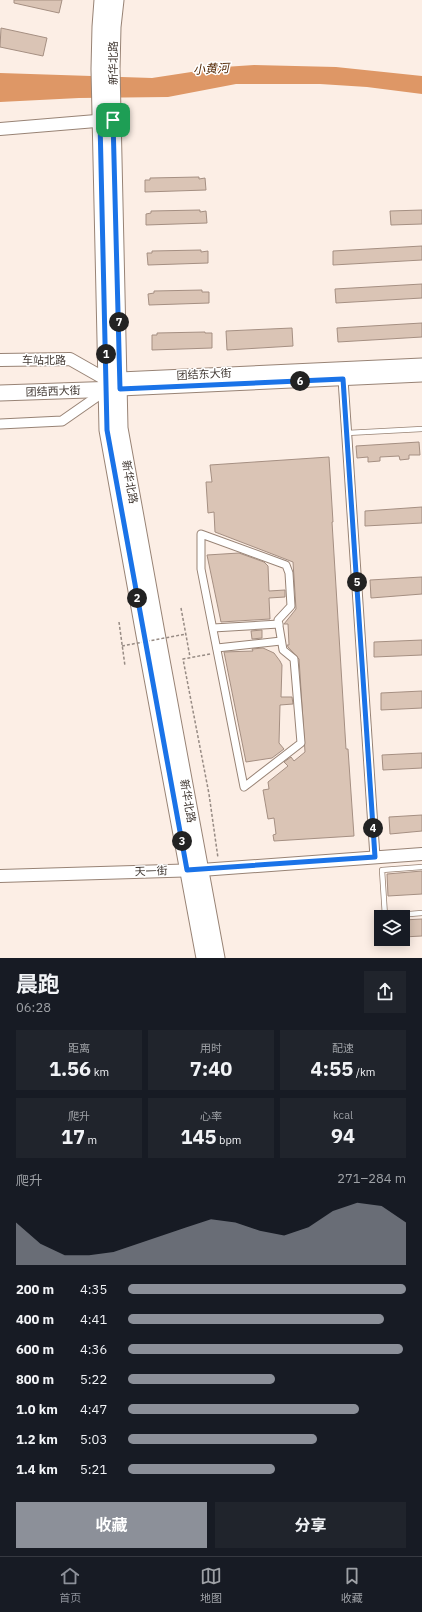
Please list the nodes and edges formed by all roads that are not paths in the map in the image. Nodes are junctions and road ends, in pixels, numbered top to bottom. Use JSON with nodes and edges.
{"nodes":[{"id":1,"x":102,"y":0,"type":"edge"},
{"id":2,"x":116,"y":0,"type":"edge"},
{"id":3,"x":105,"y":69,"type":"junction"},
{"id":4,"x":107,"y":120,"type":"junction"},
{"id":5,"x":0,"y":129,"type":"edge"},
{"id":6,"x":0,"y":360,"type":"edge"},
{"id":7,"x":422,"y":365,"type":"edge"},
{"id":8,"x":422,"y":375,"type":"edge"},
{"id":9,"x":343,"y":379,"type":"junction"},
{"id":10,"x":113,"y":384,"type":"junction"},
{"id":11,"x":0,"y":385,"type":"edge"},
{"id":12,"x":0,"y":393,"type":"edge"},
{"id":13,"x":0,"y":424,"type":"edge"},
{"id":14,"x":422,"y":429,"type":"edge"},
{"id":15,"x":347,"y":433,"type":"junction"},
{"id":16,"x":279,"y":624,"type":"junction"},
{"id":17,"x":213,"y":628,"type":"junction"},
{"id":18,"x":281,"y":640,"type":"junction"},
{"id":19,"x":217,"y":650,"type":"junction"},
{"id":20,"x":422,"y":854,"type":"edge"},
{"id":21,"x":375,"y":857,"type":"junction"},
{"id":22,"x":422,"y":867,"type":"edge"},
{"id":23,"x":194,"y":870,"type":"junction"},
{"id":24,"x":0,"y":876,"type":"edge"},
{"id":25,"x":422,"y":913,"type":"edge"},
{"id":26,"x":204,"y":958,"type":"edge"},
{"id":27,"x":218,"y":958,"type":"edge"}],
"edges":[{"from":1,"to":3,"type":"main road","name":"新华北路"},
{"from":2,"to":3,"type":"main road","name":"新华北路"},
{"from":3,"to":4,"type":"main road","name":"新华北路"},
{"from":4,"to":5,"type":"street"},
{"from":4,"to":10,"type":"main road","name":"新华北路"},
{"from":6,"to":10,"type":"street","name":"车站北路"},
{"from":7,"to":10,"type":"main road","name":"团结东大街"},
{"from":8,"to":9,"type":"main road","name":"团结东大街"},
{"from":9,"to":10,"type":"main road","name":"团结东大街"},
{"from":9,"to":15,"type":"street"},
{"from":10,"to":11,"type":"main road","name":"团结西大街"},
{"from":10,"to":12,"type":"main road","name":"团结西大街"},
{"from":10,"to":13,"type":"street"},
{"from":10,"to":23,"type":"main road","name":"新华北路"},
{"from":14,"to":15,"type":"lane"},
{"from":15,"to":21,"type":"street"},
{"from":16,"to":17,"type":"street"},
{"from":16,"to":17,"type":"street"},
{"from":16,"to":18,"type":"street"},
{"from":17,"to":19,"type":"street"},
{"from":18,"to":19,"type":"street"},
{"from":18,"to":19,"type":"street"},
{"from":20,"to":21,"type":"street","name":"天一街"},
{"from":21,"to":23,"type":"street","name":"天一街"},
{"from":22,"to":25,"type":"lane"},
{"from":23,"to":24,"type":"street","name":"天一街"},
{"from":23,"to":26,"type":"main road","name":"新华北路"},
{"from":23,"to":27,"type":"main road","name":"新华北路"}]}
